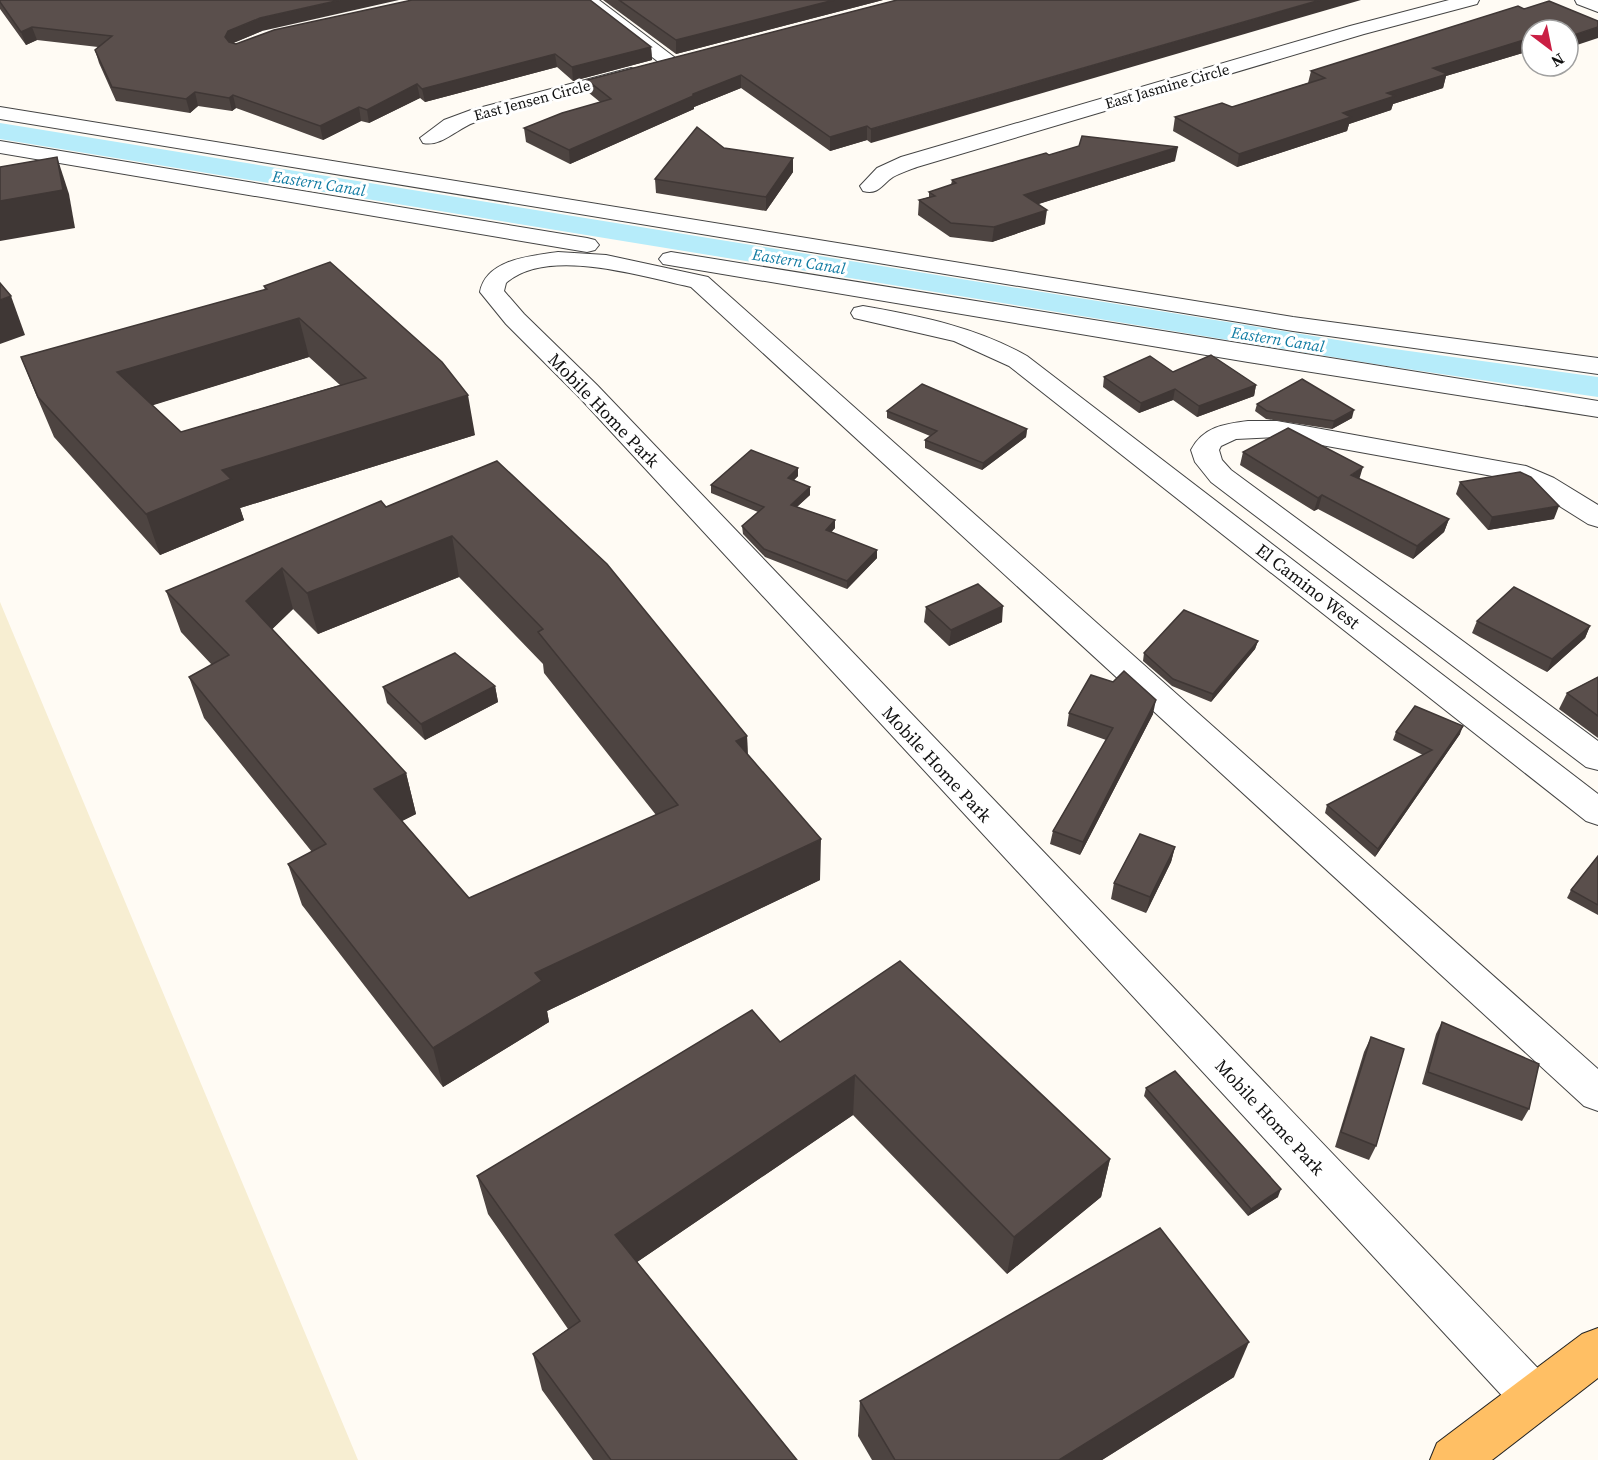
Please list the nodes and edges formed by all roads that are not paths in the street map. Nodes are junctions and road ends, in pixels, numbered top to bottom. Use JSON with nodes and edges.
{"nodes":[{"id":1,"x":587,"y":0,"type":"edge"},
{"id":2,"x":1470,"y":0,"type":"edge"},
{"id":3,"x":1584,"y":0,"type":"edge"},
{"id":4,"x":1598,"y":6,"type":"edge"},
{"id":5,"x":695,"y":57,"type":"edge"},
{"id":6,"x":672,"y":63,"type":"junction"},
{"id":7,"x":0,"y":113,"type":"edge"},
{"id":8,"x":431,"y":138,"type":"dead end"},
{"id":9,"x":0,"y":147,"type":"edge"},
{"id":10,"x":871,"y":186,"type":"dead end"},
{"id":11,"x":699,"y":282,"type":"junction"},
{"id":12,"x":1018,"y":360,"type":"joint"},
{"id":13,"x":1598,"y":366,"type":"edge"},
{"id":14,"x":1598,"y":409,"type":"edge"},
{"id":15,"x":1598,"y":518,"type":"edge"},
{"id":16,"x":1598,"y":758,"type":"edge"},
{"id":17,"x":1598,"y":812,"type":"edge"},
{"id":18,"x":1598,"y":1094,"type":"edge"},
{"id":19,"x":1598,"y":1350,"type":"edge"},
{"id":20,"x":1535,"y":1398,"type":"junction"},
{"id":21,"x":1477,"y":1454,"type":"edge"}],
"edges":[{"from":1,"to":6,"type":"street"},
{"from":2,"to":10,"type":"street","name":"East Jasmine Circle"},
{"from":3,"to":4,"type":"street"},
{"from":5,"to":6,"type":"street","name":"East Jensen Circle"},
{"from":6,"to":8,"type":"street","name":"East Jensen Circle"},
{"from":7,"to":13,"type":"street"},
{"from":9,"to":14,"type":"street"},
{"from":11,"to":12,"type":"street","name":"Mobile Home Park"},
{"from":11,"to":18,"type":"street"},
{"from":11,"to":20,"type":"street","name":"Mobile Home Park"},
{"from":12,"to":17,"type":"street","name":"El Camino West"},
{"from":15,"to":16,"type":"street"},
{"from":19,"to":20,"type":"main road"},
{"from":20,"to":21,"type":"main road"}]}
